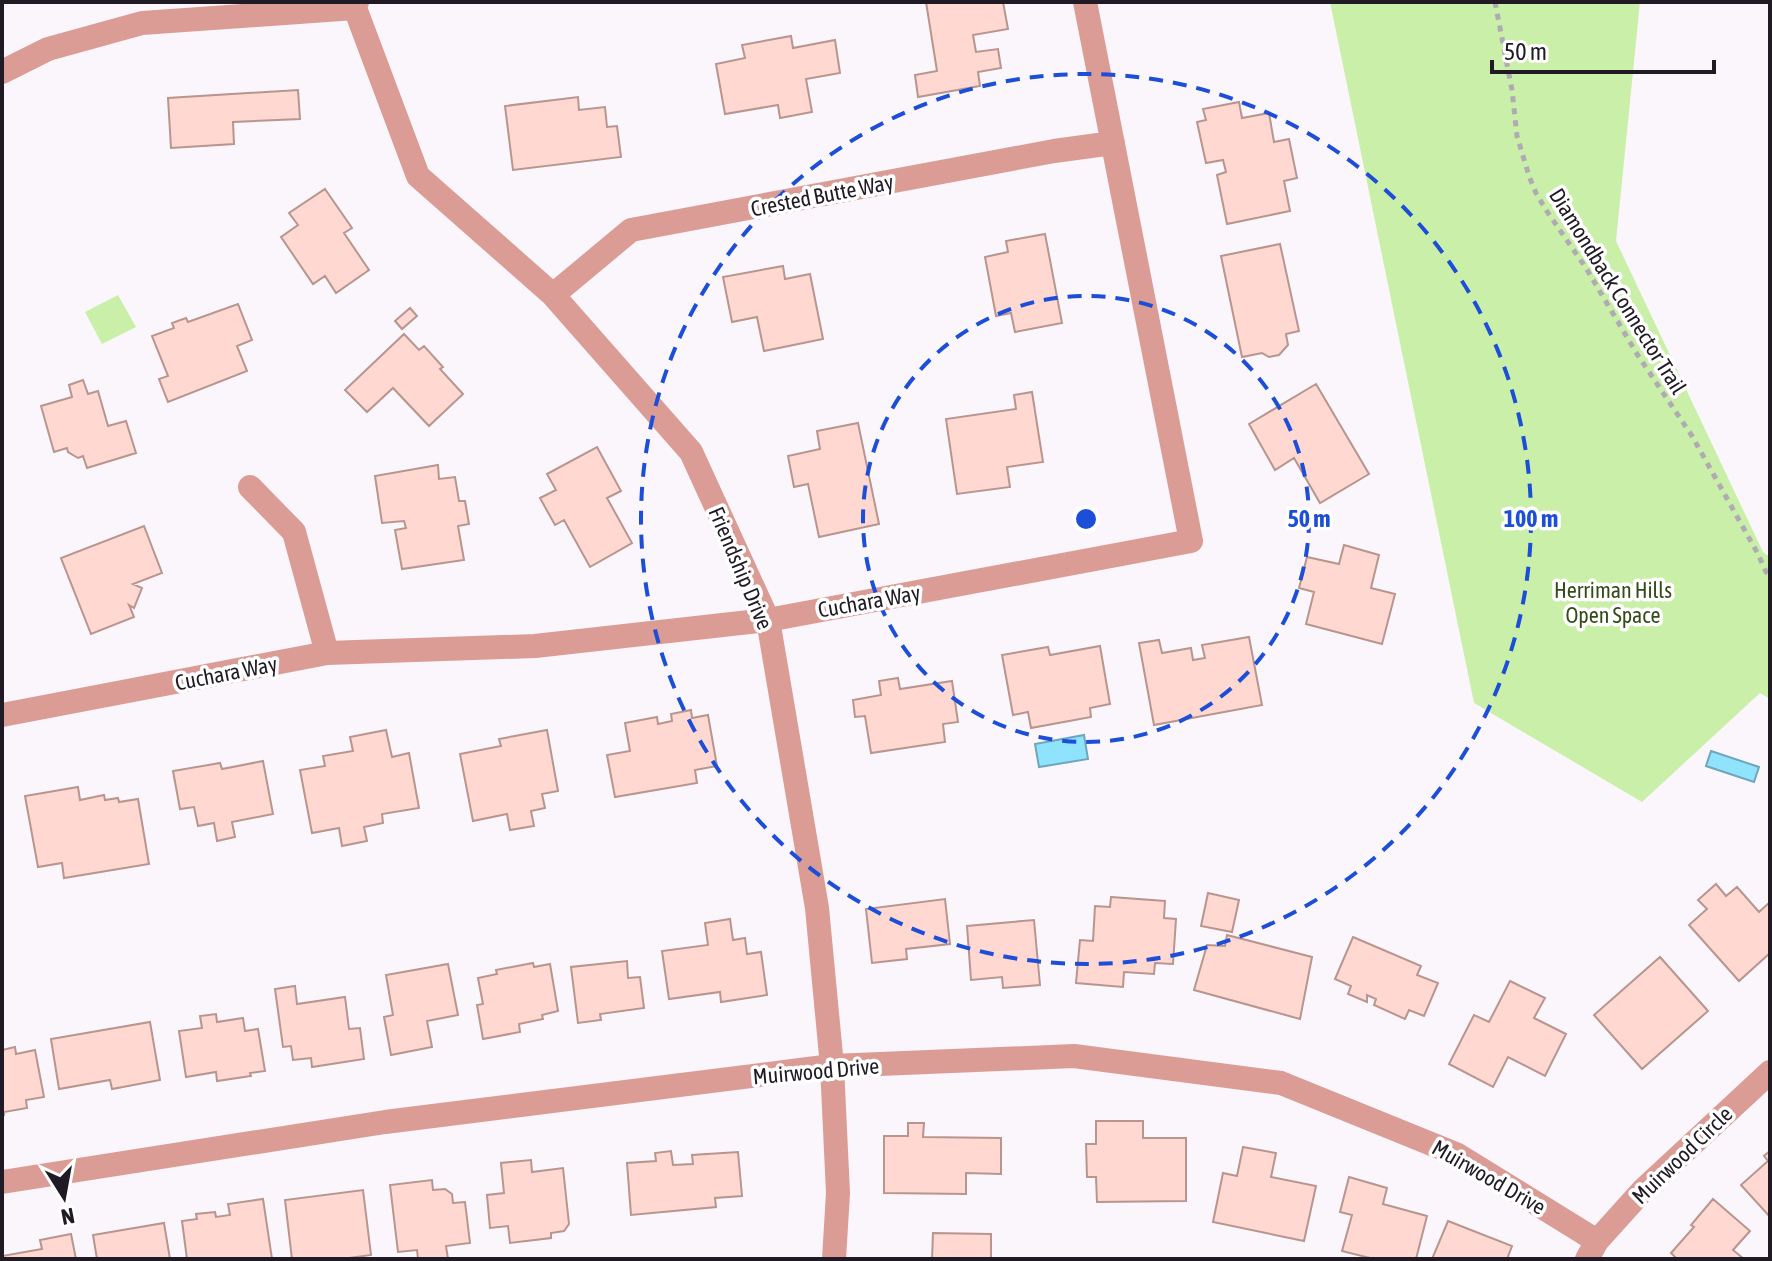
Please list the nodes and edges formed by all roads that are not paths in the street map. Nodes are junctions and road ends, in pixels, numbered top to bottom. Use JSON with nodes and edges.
{"nodes":[{"id":1,"x":1085,"y":2,"type":"edge"},
{"id":2,"x":356,"y":5,"type":"edge"},
{"id":3,"x":2,"y":72,"type":"edge"},
{"id":4,"x":1113,"y":143,"type":"junction"},
{"id":5,"x":553,"y":295,"type":"junction"},
{"id":6,"x":250,"y":487,"type":"dead end"},
{"id":7,"x":768,"y":620,"type":"junction"},
{"id":8,"x":327,"y":653,"type":"junction"},
{"id":9,"x":2,"y":715,"type":"edge"},
{"id":10,"x":832,"y":1066,"type":"junction"},
{"id":11,"x":1770,"y":1072,"type":"edge"},
{"id":12,"x":2,"y":1182,"type":"edge"},
{"id":13,"x":1592,"y":1250,"type":"edge"},
{"id":14,"x":834,"y":1259,"type":"edge"}],
"edges":[{"from":1,"to":4,"type":"street","name":"Cuchara Way"},
{"from":2,"to":3,"type":"street"},
{"from":2,"to":5,"type":"street","name":"Friendship Drive"},
{"from":4,"to":5,"type":"street","name":"Crested Butte Way"},
{"from":4,"to":7,"type":"street","name":"Cuchara Way"},
{"from":5,"to":7,"type":"street","name":"Friendship Drive"},
{"from":6,"to":8,"type":"street"},
{"from":7,"to":8,"type":"street","name":"Cuchara Way"},
{"from":7,"to":10,"type":"street","name":"Friendship Drive"},
{"from":8,"to":9,"type":"street","name":"Cuchara Way"},
{"from":10,"to":12,"type":"street","name":"Muirwood Drive"},
{"from":10,"to":13,"type":"street","name":"Muirwood Drive"},
{"from":10,"to":14,"type":"street","name":"Friendship Drive"},
{"from":11,"to":13,"type":"street","name":"Muirwood Circle"}]}
